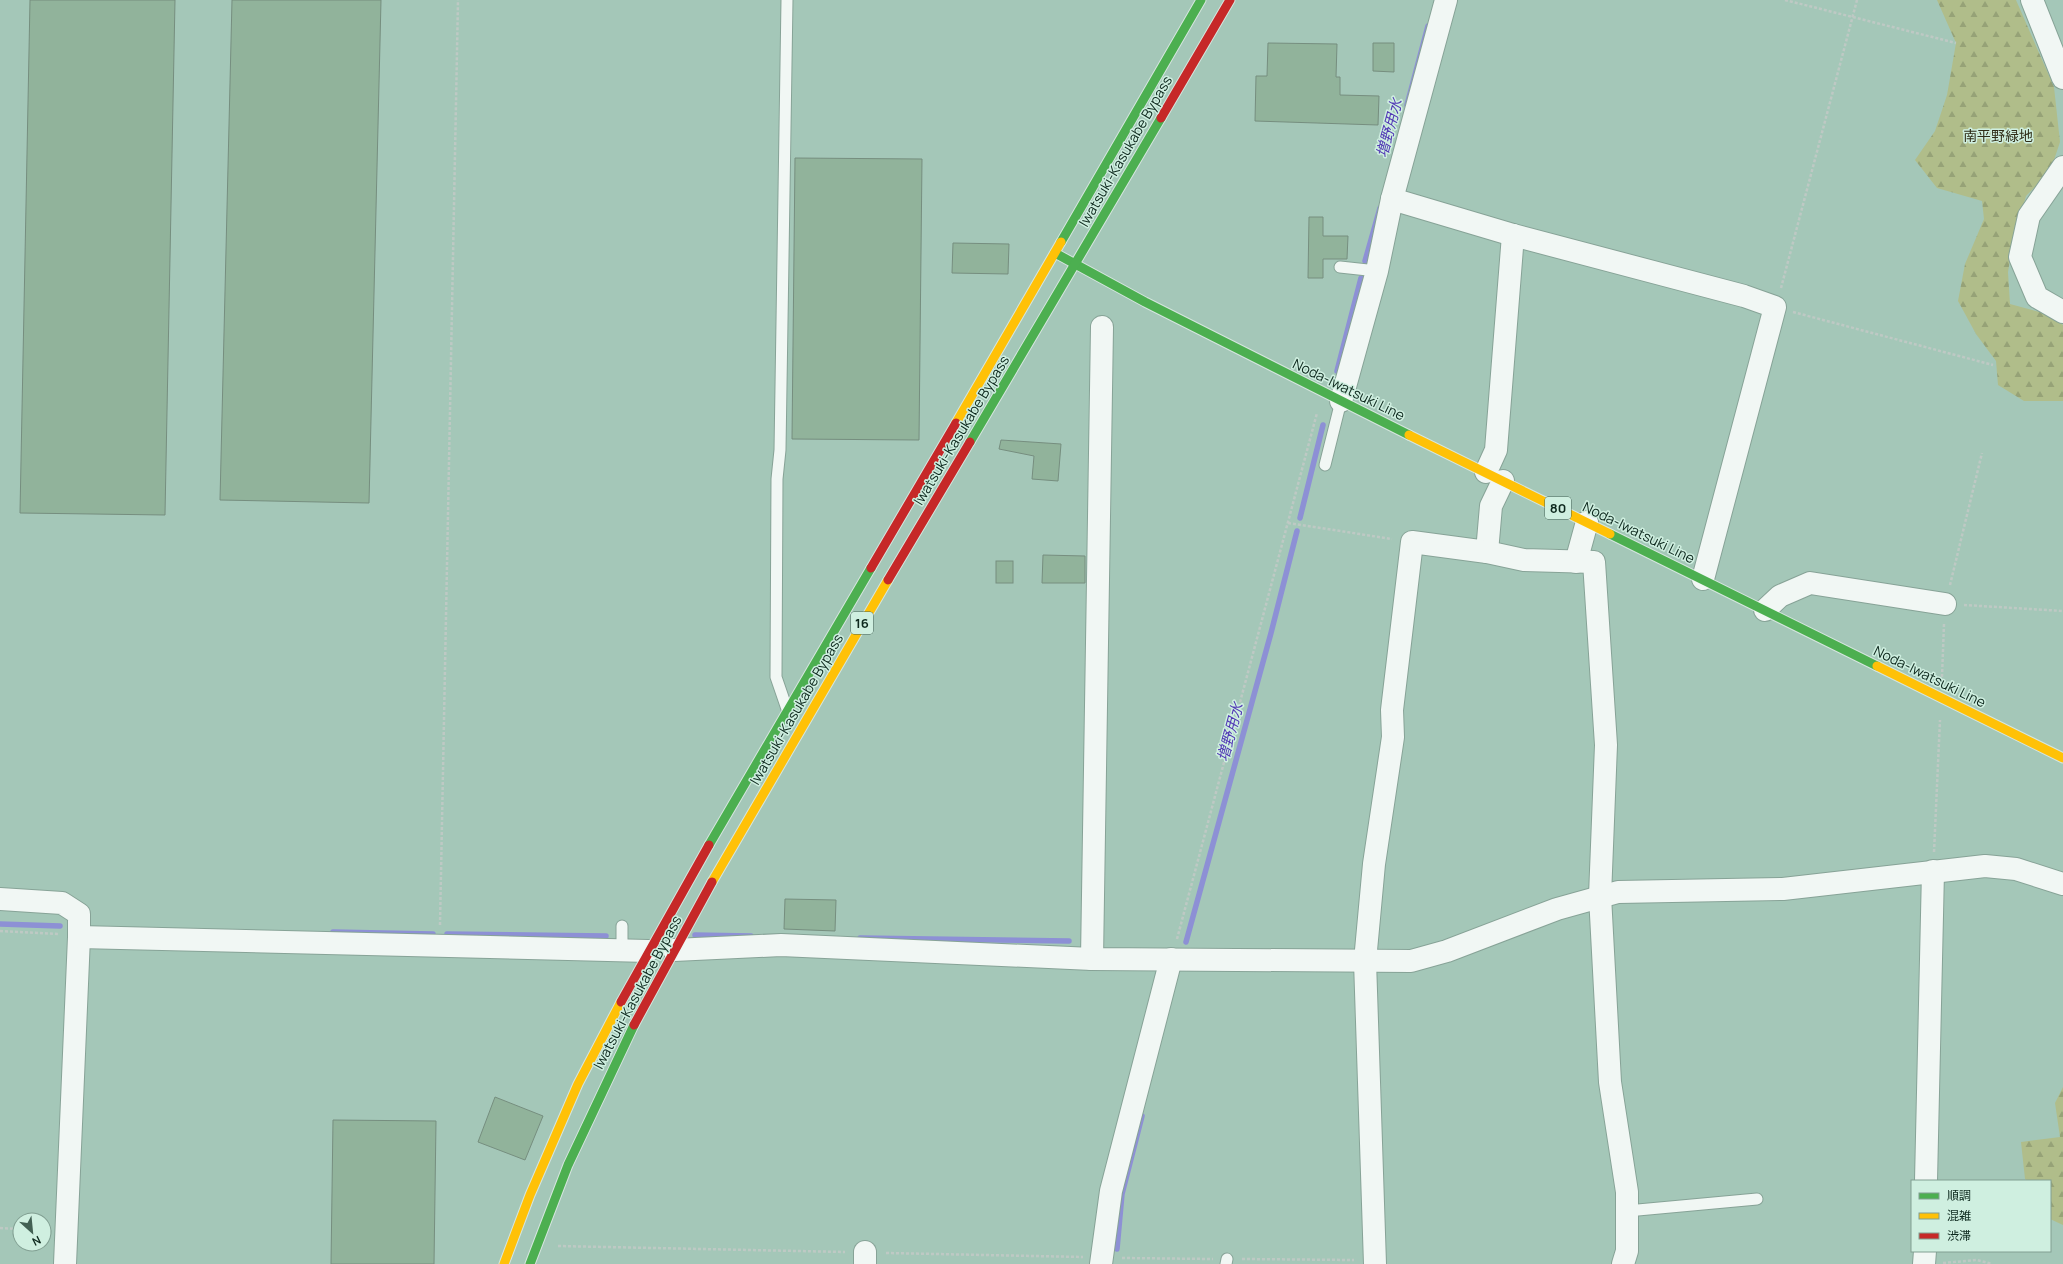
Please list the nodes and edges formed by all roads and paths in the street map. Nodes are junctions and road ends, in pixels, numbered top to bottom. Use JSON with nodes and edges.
{"nodes":[{"id":1,"x":458,"y":0,"type":"edge"},
{"id":2,"x":787,"y":0,"type":"edge"},
{"id":3,"x":1201,"y":0,"type":"edge"},
{"id":4,"x":1230,"y":0,"type":"edge"},
{"id":5,"x":1446,"y":0,"type":"edge"},
{"id":6,"x":1785,"y":0,"type":"edge"},
{"id":7,"x":1856,"y":0,"type":"edge"},
{"id":8,"x":2032,"y":0,"type":"edge"},
{"id":9,"x":1852,"y":18,"type":"junction"},
{"id":10,"x":1956,"y":43,"type":"dead end"},
{"id":11,"x":2063,"y":78,"type":"edge"},
{"id":12,"x":2063,"y":167,"type":"edge"},
{"id":13,"x":1392,"y":199,"type":"junction"},
{"id":14,"x":1513,"y":235,"type":"junction"},
{"id":15,"x":1055,"y":253,"type":"junction"},
{"id":16,"x":1076,"y":265,"type":"junction"},
{"id":17,"x":1340,"y":267,"type":"dead end"},
{"id":18,"x":1377,"y":271,"type":"junction"},
{"id":19,"x":1775,"y":307,"type":"junction"},
{"id":20,"x":2063,"y":312,"type":"edge"},
{"id":21,"x":1102,"y":327,"type":"dead end"},
{"id":22,"x":1993,"y":365,"type":"dead end"},
{"id":23,"x":1332,"y":397,"type":"junction"},
{"id":24,"x":1982,"y":454,"type":"dead end"},
{"id":25,"x":1325,"y":465,"type":"dead end"},
{"id":26,"x":1494,"y":476,"type":"junction"},
{"id":27,"x":1587,"y":522,"type":"junction"},
{"id":28,"x":1288,"y":523,"type":"junction"},
{"id":29,"x":1412,"y":542,"type":"junction"},
{"id":30,"x":1487,"y":552,"type":"junction"},
{"id":31,"x":1576,"y":562,"type":"junction"},
{"id":32,"x":1703,"y":579,"type":"junction"},
{"id":33,"x":1945,"y":604,"type":"junction"},
{"id":34,"x":1765,"y":610,"type":"junction"},
{"id":35,"x":2063,"y":611,"type":"edge"},
{"id":36,"x":1941,"y":696,"type":"junction"},
{"id":37,"x":787,"y":709,"type":"junction"},
{"id":38,"x":2063,"y":758,"type":"edge"},
{"id":39,"x":1933,"y":871,"type":"junction"},
{"id":40,"x":2063,"y":884,"type":"edge"},
{"id":41,"x":1600,"y":896,"type":"junction"},
{"id":42,"x":0,"y":899,"type":"edge"},
{"id":43,"x":622,"y":926,"type":"dead end"},
{"id":44,"x":0,"y":930,"type":"edge"},
{"id":45,"x":79,"y":937,"type":"junction"},
{"id":46,"x":440,"y":947,"type":"junction"},
{"id":47,"x":622,"y":950,"type":"junction"},
{"id":48,"x":674,"y":950,"type":"junction"},
{"id":49,"x":648,"y":951,"type":"junction"},
{"id":50,"x":1092,"y":959,"type":"junction"},
{"id":51,"x":1171,"y":959,"type":"junction"},
{"id":52,"x":1364,"y":961,"type":"junction"},
{"id":53,"x":1926,"y":1180,"type":"edge"},
{"id":54,"x":1757,"y":1199,"type":"dead end"},
{"id":55,"x":1627,"y":1211,"type":"junction"},
{"id":56,"x":0,"y":1228,"type":"edge"},
{"id":57,"x":12,"y":1228,"type":"edge"},
{"id":58,"x":537,"y":1245,"type":"junction"},
{"id":59,"x":1925,"y":1252,"type":"edge"},
{"id":60,"x":865,"y":1258,"type":"edge"},
{"id":61,"x":1101,"y":1261,"type":"edge"},
{"id":62,"x":65,"y":1264,"type":"edge"},
{"id":63,"x":504,"y":1264,"type":"edge"},
{"id":64,"x":530,"y":1264,"type":"edge"},
{"id":65,"x":1375,"y":1264,"type":"edge"},
{"id":66,"x":1623,"y":1264,"type":"edge"},
{"id":67,"x":1924,"y":1264,"type":"edge"},
{"id":68,"x":1938,"y":1264,"type":"edge"},
{"id":69,"x":1992,"y":1264,"type":"edge"}],
"edges":[{"from":1,"to":46,"type":"path"},
{"from":2,"to":37,"type":"lane"},
{"from":3,"to":15,"type":"main road","name":"Iwatsuki-Kasukabe Bypass","number":"16"},
{"from":4,"to":16,"type":"main road","name":"Iwatsuki-Kasukabe Bypass","number":"16"},
{"from":5,"to":13,"type":"street"},
{"from":6,"to":9,"type":"path"},
{"from":7,"to":9,"type":"path"},
{"from":8,"to":11,"type":"street"},
{"from":9,"to":10,"type":"path"},
{"from":9,"to":19,"type":"path"},
{"from":12,"to":20,"type":"street"},
{"from":13,"to":14,"type":"street"},
{"from":13,"to":18,"type":"street"},
{"from":14,"to":19,"type":"street"},
{"from":14,"to":26,"type":"street"},
{"from":15,"to":16,"type":"main road","name":"Noda-Iwatsuki Line","number":"80"},
{"from":15,"to":37,"type":"main road","name":"Iwatsuki-Kasukabe Bypass","number":"16"},
{"from":16,"to":23,"type":"main road","name":"Noda-Iwatsuki Line","number":"80"},
{"from":16,"to":48,"type":"main road","name":"Iwatsuki-Kasukabe Bypass","number":"16"},
{"from":17,"to":18,"type":"lane"},
{"from":18,"to":23,"type":"street"},
{"from":19,"to":22,"type":"path"},
{"from":19,"to":32,"type":"street"},
{"from":21,"to":50,"type":"street"},
{"from":23,"to":25,"type":"lane"},
{"from":23,"to":26,"type":"main road","name":"Noda-Iwatsuki Line","number":"80"},
{"from":23,"to":28,"type":"path"},
{"from":24,"to":33,"type":"path"},
{"from":26,"to":27,"type":"main road","name":"Noda-Iwatsuki Line","number":"80"},
{"from":26,"to":30,"type":"street"},
{"from":27,"to":31,"type":"street"},
{"from":27,"to":32,"type":"main road","name":"Noda-Iwatsuki Line","number":"80"},
{"from":28,"to":29,"type":"path"},
{"from":28,"to":51,"type":"path"},
{"from":29,"to":30,"type":"street"},
{"from":29,"to":52,"type":"street"},
{"from":30,"to":31,"type":"street"},
{"from":31,"to":41,"type":"street"},
{"from":32,"to":34,"type":"main road","name":"Noda-Iwatsuki Line","number":"80"},
{"from":33,"to":34,"type":"street"},
{"from":33,"to":35,"type":"path"},
{"from":33,"to":36,"type":"path"},
{"from":34,"to":36,"type":"main road","name":"Noda-Iwatsuki Line","number":"80"},
{"from":36,"to":38,"type":"main road","name":"Noda-Iwatsuki Line","number":"80"},
{"from":36,"to":39,"type":"path"},
{"from":37,"to":49,"type":"main road","name":"Iwatsuki-Kasukabe Bypass","number":"16"},
{"from":39,"to":40,"type":"street"},
{"from":39,"to":41,"type":"street"},
{"from":39,"to":53,"type":"street"},
{"from":41,"to":52,"type":"street"},
{"from":41,"to":55,"type":"street"},
{"from":42,"to":45,"type":"street"},
{"from":43,"to":47,"type":"lane"},
{"from":44,"to":45,"type":"path"},
{"from":45,"to":46,"type":"street"},
{"from":45,"to":62,"type":"street"},
{"from":46,"to":47,"type":"street"},
{"from":47,"to":49,"type":"street"},
{"from":48,"to":50,"type":"street"},
{"from":48,"to":58,"type":"main road","name":"Iwatsuki-Kasukabe Bypass","number":"16"},
{"from":49,"to":63,"type":"main road","name":"Iwatsuki-Kasukabe Bypass","number":"16"},
{"from":50,"to":51,"type":"street"},
{"from":51,"to":52,"type":"street"},
{"from":51,"to":61,"type":"street"},
{"from":52,"to":65,"type":"street"},
{"from":54,"to":55,"type":"lane"},
{"from":55,"to":66,"type":"street"},
{"from":56,"to":57,"type":"path"},
{"from":58,"to":60,"type":"path"},
{"from":58,"to":64,"type":"main road","name":"Iwatsuki-Kasukabe Bypass","number":"16"},
{"from":59,"to":67,"type":"street"},
{"from":60,"to":61,"type":"path"},
{"from":68,"to":69,"type":"path"}]}
